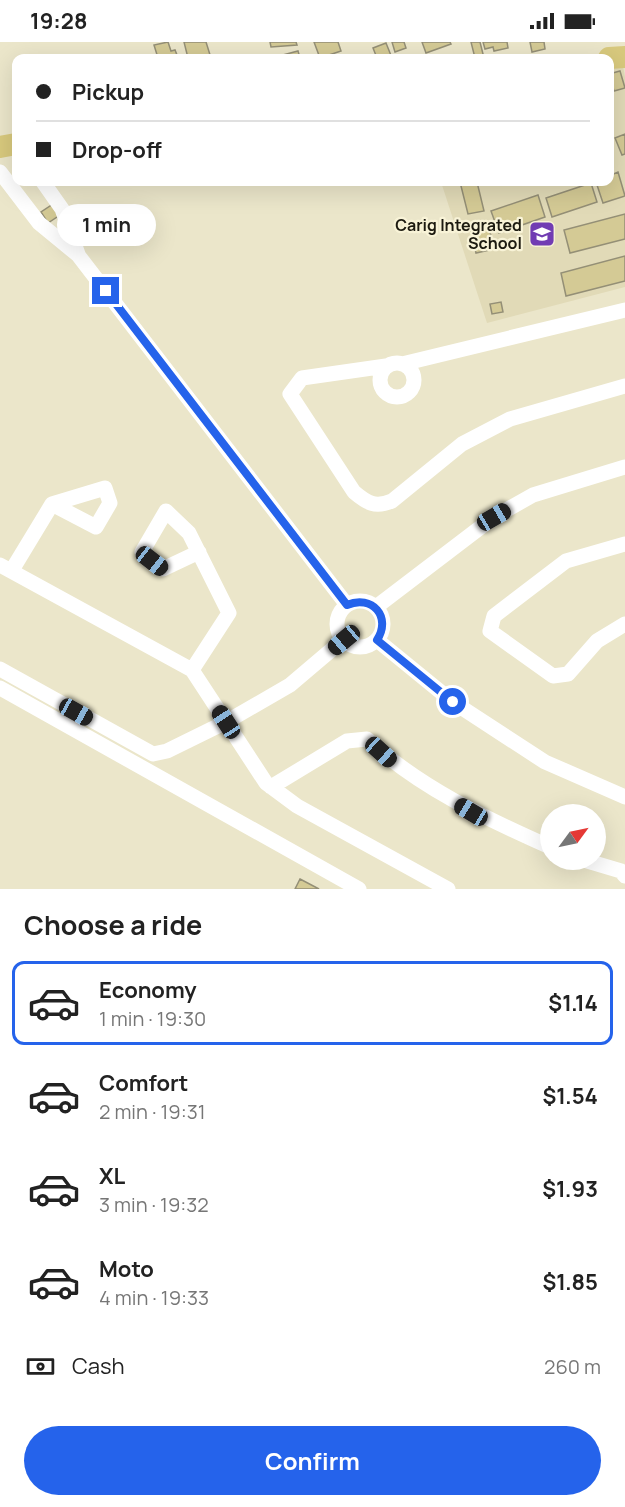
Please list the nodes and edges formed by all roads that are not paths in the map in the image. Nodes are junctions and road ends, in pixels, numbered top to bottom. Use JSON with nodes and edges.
{"nodes":[{"id":1,"x":0,"y":172,"type":"edge"},
{"id":2,"x":46,"y":186,"type":"edge"},
{"id":3,"x":78,"y":255,"type":"junction"},
{"id":4,"x":625,"y":310,"type":"edge"},
{"id":5,"x":402,"y":364,"type":"junction"},
{"id":6,"x":386,"y":366,"type":"junction"},
{"id":7,"x":625,"y":386,"type":"edge"},
{"id":8,"x":625,"y":467,"type":"edge"},
{"id":9,"x":52,"y":504,"type":"dead end"},
{"id":10,"x":625,"y":544,"type":"edge"},
{"id":11,"x":198,"y":552,"type":"dead end"},
{"id":12,"x":6,"y":567,"type":"edge"},
{"id":13,"x":347,"y":605,"type":"junction"},
{"id":14,"x":376,"y":607,"type":"junction"},
{"id":15,"x":625,"y":624,"type":"edge"},
{"id":16,"x":344,"y":640,"type":"junction"},
{"id":17,"x":377,"y":640,"type":"junction"},
{"id":18,"x":0,"y":669,"type":"edge"},
{"id":19,"x":192,"y":670,"type":"junction"},
{"id":20,"x":0,"y":688,"type":"edge"},
{"id":21,"x":226,"y":722,"type":"junction"},
{"id":22,"x":271,"y":787,"type":"junction"},
{"id":23,"x":625,"y":797,"type":"edge"},
{"id":24,"x":540,"y":843,"type":"edge"},
{"id":25,"x":606,"y":867,"type":"edge"},
{"id":26,"x":625,"y":876,"type":"edge"},
{"id":27,"x":359,"y":889,"type":"edge"},
{"id":28,"x":448,"y":889,"type":"edge"}],
"edges":[{"from":1,"to":3,"type":"street"},
{"from":2,"to":3,"type":"street"},
{"from":3,"to":13,"type":"street"},
{"from":4,"to":5,"type":"street"},
{"from":5,"to":6,"type":"street"},
{"from":5,"to":6,"type":"street"},
{"from":6,"to":7,"type":"street"},
{"from":8,"to":14,"type":"street"},
{"from":9,"to":12,"type":"street"},
{"from":10,"to":15,"type":"street"},
{"from":11,"to":19,"type":"street"},
{"from":12,"to":19,"type":"street"},
{"from":13,"to":14,"type":"street"},
{"from":13,"to":16,"type":"street"},
{"from":14,"to":17,"type":"street"},
{"from":16,"to":17,"type":"street"},
{"from":16,"to":21,"type":"street"},
{"from":17,"to":23,"type":"street"},
{"from":18,"to":21,"type":"street"},
{"from":19,"to":21,"type":"street"},
{"from":20,"to":27,"type":"street"},
{"from":21,"to":22,"type":"street"},
{"from":22,"to":24,"type":"street"},
{"from":22,"to":28,"type":"street"},
{"from":25,"to":26,"type":"street"}]}
